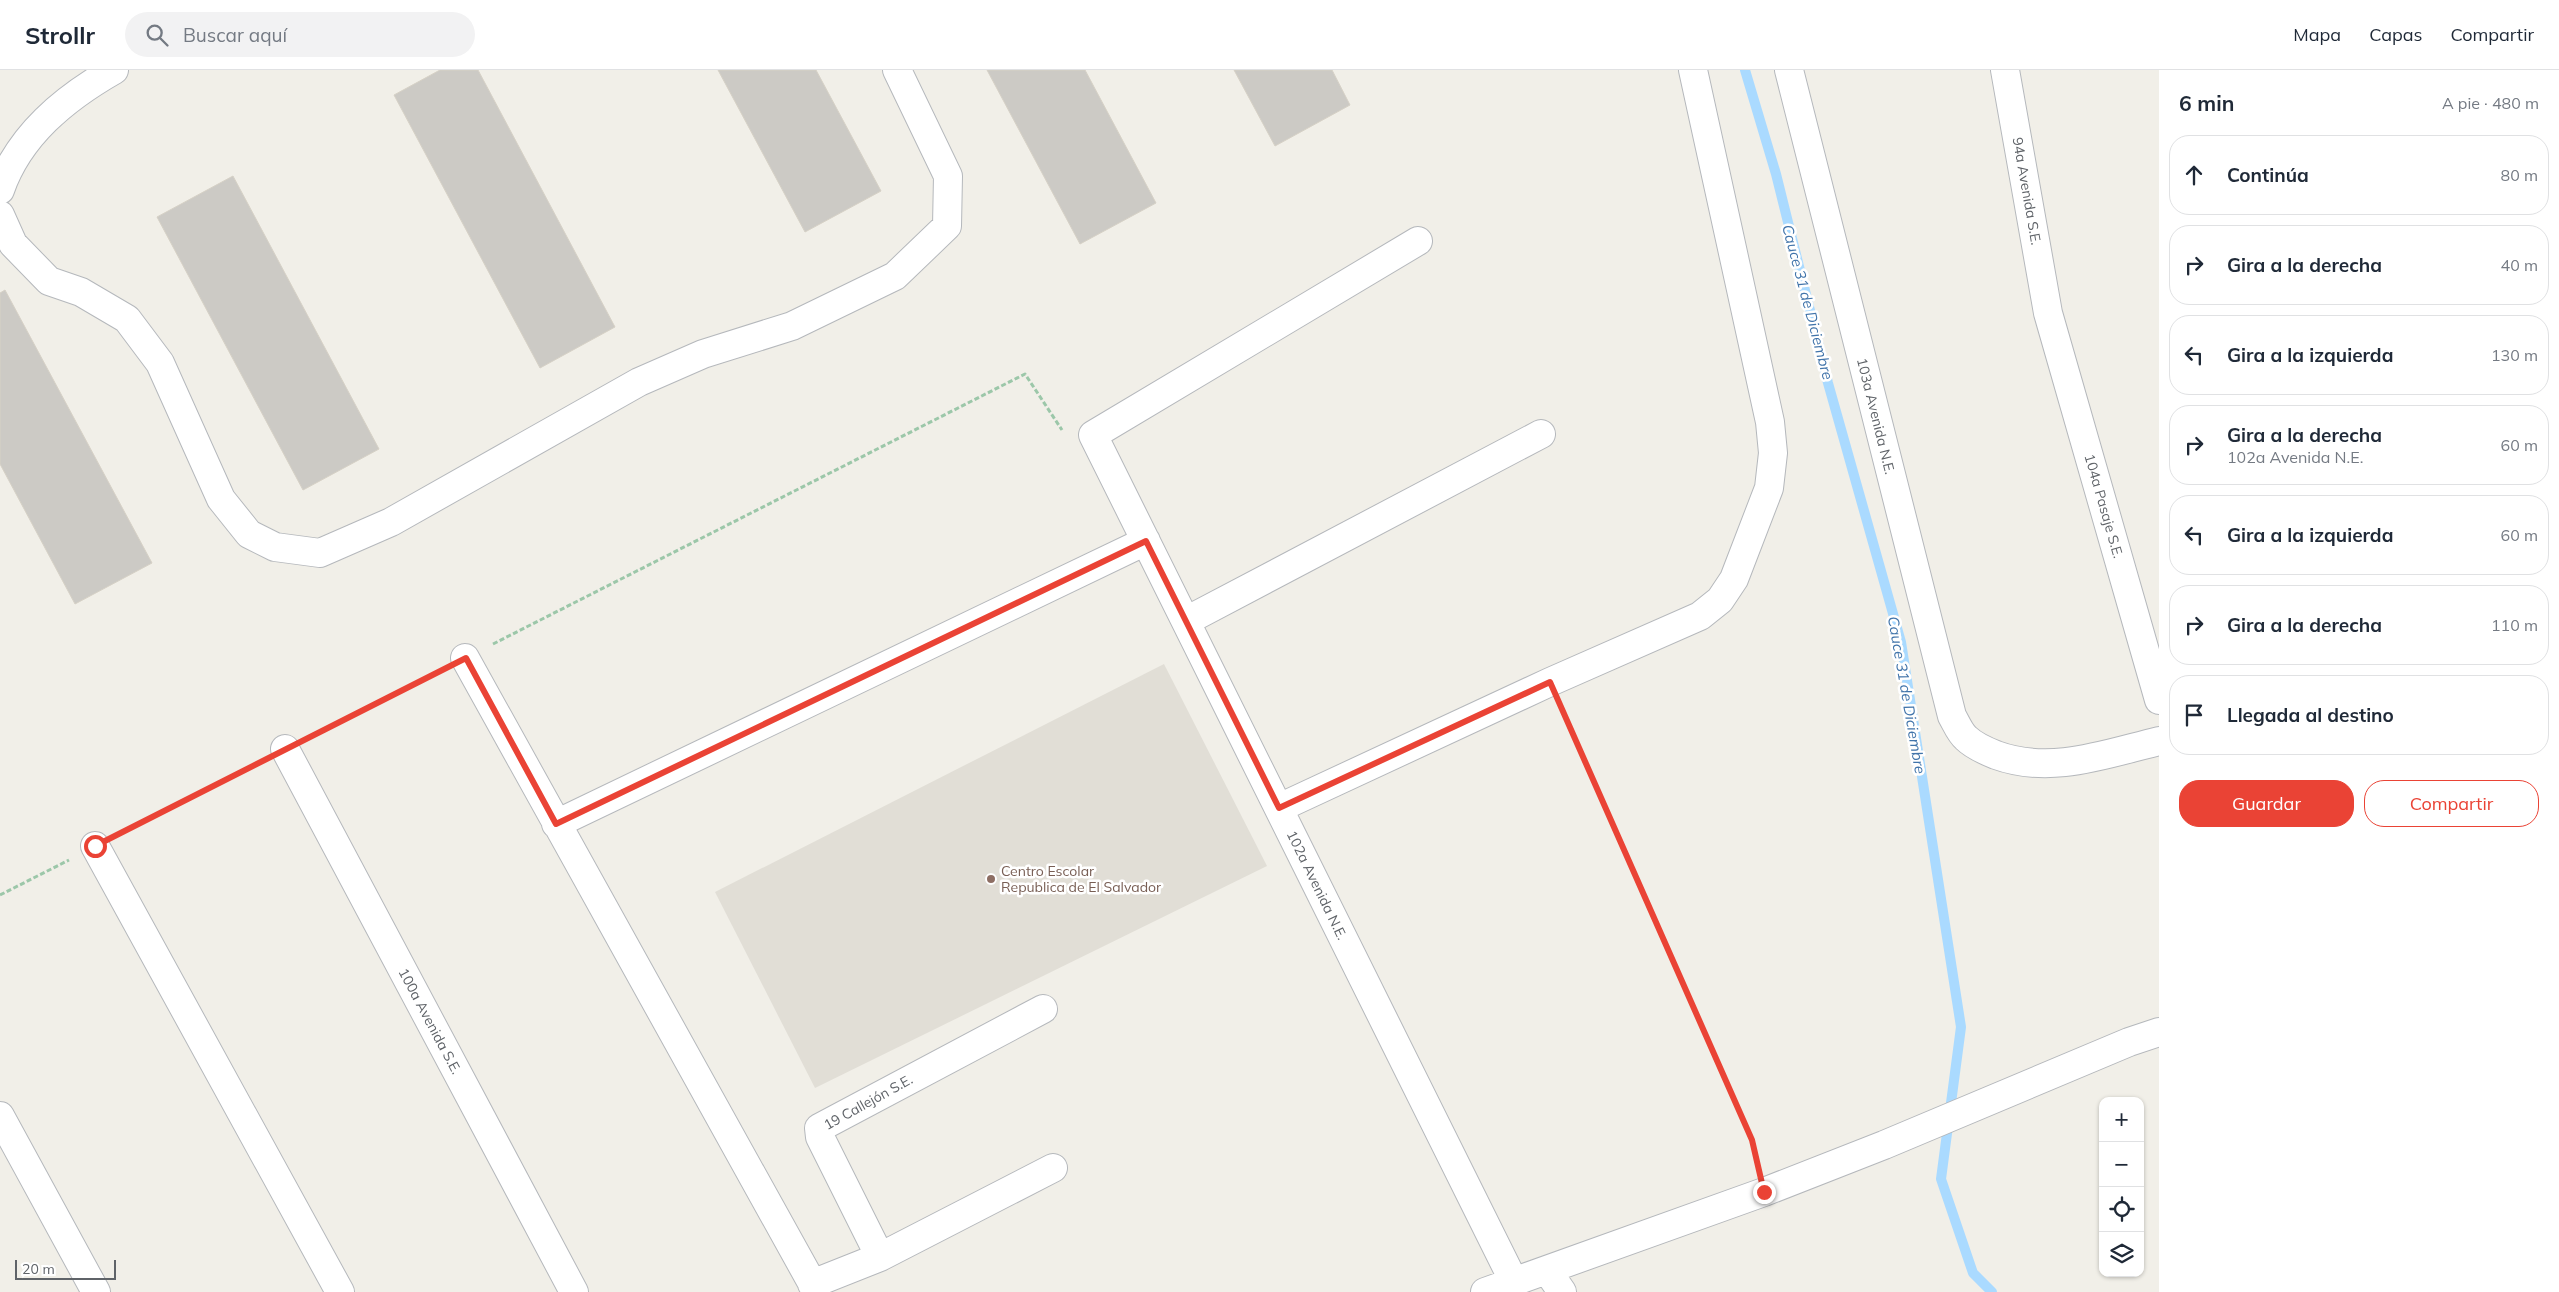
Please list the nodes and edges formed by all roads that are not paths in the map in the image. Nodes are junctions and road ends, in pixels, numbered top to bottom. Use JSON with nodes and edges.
{"nodes":[{"id":1,"x":114,"y":70,"type":"edge"},
{"id":2,"x":897,"y":70,"type":"edge"},
{"id":3,"x":1693,"y":70,"type":"edge"},
{"id":4,"x":1789,"y":70,"type":"edge"},
{"id":5,"x":2005,"y":70,"type":"edge"},
{"id":6,"x":0,"y":190,"type":"edge"},
{"id":7,"x":0,"y":215,"type":"edge"},
{"id":8,"x":1418,"y":241,"type":"dead end"},
{"id":9,"x":2048,"y":313,"type":"joint"},
{"id":10,"x":1541,"y":434,"type":"dead end"},
{"id":11,"x":1146,"y":541,"type":"junction"},
{"id":12,"x":1186,"y":621,"type":"junction"},
{"id":13,"x":466,"y":658,"type":"road end"},
{"id":14,"x":2159,"y":700,"type":"edge"},
{"id":15,"x":2159,"y":741,"type":"edge"},
{"id":16,"x":285,"y":749,"type":"road end"},
{"id":17,"x":1279,"y":808,"type":"junction"},
{"id":18,"x":556,"y":824,"type":"junction"},
{"id":19,"x":95,"y":846,"type":"road end"},
{"id":20,"x":1043,"y":1009,"type":"dead end"},
{"id":21,"x":2159,"y":1032,"type":"edge"},
{"id":22,"x":0,"y":1116,"type":"edge"},
{"id":23,"x":1053,"y":1168,"type":"dead end"},
{"id":24,"x":880,"y":1257,"type":"junction"},
{"id":25,"x":1547,"y":1270,"type":"junction"},
{"id":26,"x":1514,"y":1282,"type":"junction"},
{"id":27,"x":814,"y":1288,"type":"edge"},
{"id":28,"x":96,"y":1292,"type":"edge"},
{"id":29,"x":340,"y":1292,"type":"edge"},
{"id":30,"x":574,"y":1292,"type":"edge"},
{"id":31,"x":1485,"y":1292,"type":"edge"},
{"id":32,"x":1562,"y":1292,"type":"edge"}],
"edges":[{"from":1,"to":6,"type":"street"},
{"from":2,"to":7,"type":"street"},
{"from":3,"to":17,"type":"street"},
{"from":4,"to":15,"type":"street","name":"103a Avenida N.E."},
{"from":5,"to":9,"type":"street","name":"94a Avenida S.E."},
{"from":8,"to":11,"type":"street","name":"102a Avenida N.E."},
{"from":9,"to":14,"type":"street","name":"104a Pasaje S.E."},
{"from":10,"to":12,"type":"street"},
{"from":11,"to":12,"type":"street","name":"102a Avenida N.E."},
{"from":11,"to":18,"type":"street"},
{"from":12,"to":17,"type":"street","name":"102a Avenida N.E."},
{"from":13,"to":18,"type":"street"},
{"from":16,"to":30,"type":"street","name":"100a Avenida S.E."},
{"from":17,"to":26,"type":"street","name":"102a Avenida N.E."},
{"from":18,"to":27,"type":"street"},
{"from":19,"to":29,"type":"street"},
{"from":20,"to":24,"type":"street","name":"19 Callejón S.E."},
{"from":21,"to":25,"type":"street"},
{"from":22,"to":28,"type":"street"},
{"from":23,"to":24,"type":"street"},
{"from":24,"to":27,"type":"street"},
{"from":25,"to":26,"type":"street"},
{"from":25,"to":32,"type":"street"},
{"from":26,"to":31,"type":"street"}]}
